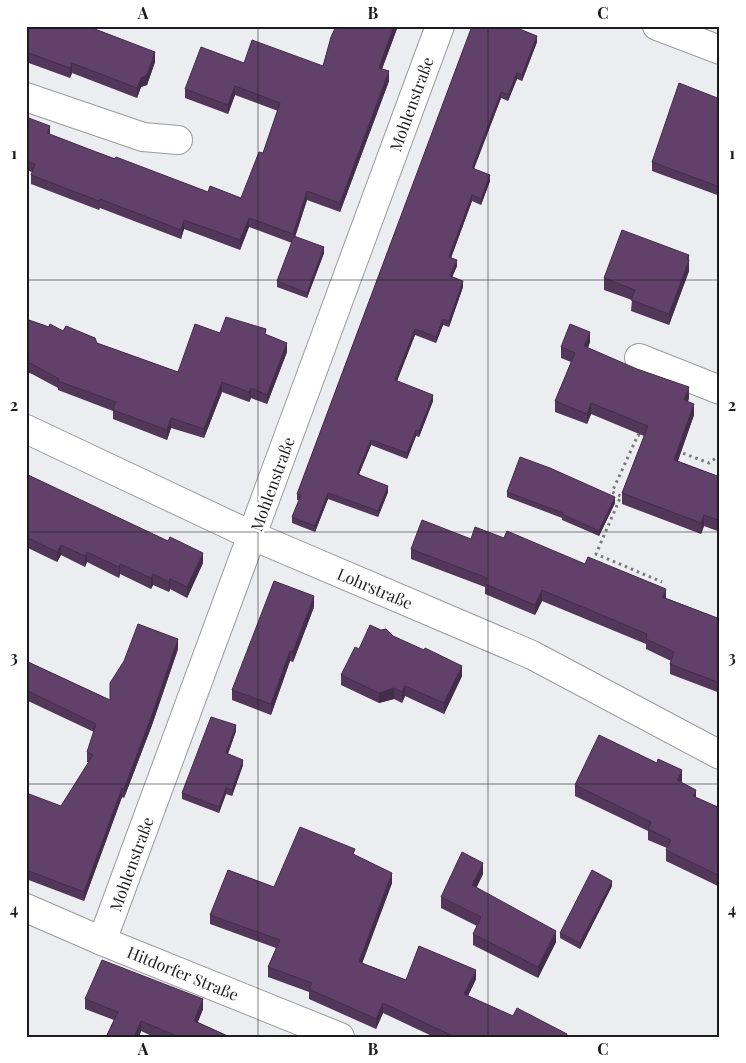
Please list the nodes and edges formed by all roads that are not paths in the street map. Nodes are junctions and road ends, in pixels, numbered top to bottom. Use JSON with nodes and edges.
{"nodes":[{"id":1,"x":440,"y":26,"type":"edge"},
{"id":2,"x":657,"y":26,"type":"edge"},
{"id":3,"x":720,"y":50,"type":"edge"},
{"id":4,"x":26,"y":97,"type":"edge"},
{"id":5,"x":178,"y":140,"type":"dead end"},
{"id":6,"x":639,"y":358,"type":"dead end"},
{"id":7,"x":720,"y":390,"type":"edge"},
{"id":8,"x":26,"y":429,"type":"edge"},
{"id":9,"x":253,"y":536,"type":"junction"},
{"id":10,"x":720,"y":755,"type":"edge"},
{"id":11,"x":26,"y":908,"type":"edge"},
{"id":12,"x":102,"y":941,"type":"junction"},
{"id":13,"x":340,"y":1037,"type":"edge"}],
"edges":[{"from":1,"to":9,"type":"street","name":"Mohlenstraße"},
{"from":2,"to":3,"type":"street"},
{"from":4,"to":5,"type":"street"},
{"from":6,"to":7,"type":"street"},
{"from":8,"to":9,"type":"street","name":"Lohrstraße"},
{"from":9,"to":10,"type":"street","name":"Lohrstraße"},
{"from":9,"to":12,"type":"street","name":"Mohlenstraße"},
{"from":11,"to":12,"type":"street","name":"Hitdorfer Straße"},
{"from":12,"to":13,"type":"street","name":"Hitdorfer Straße"}]}
